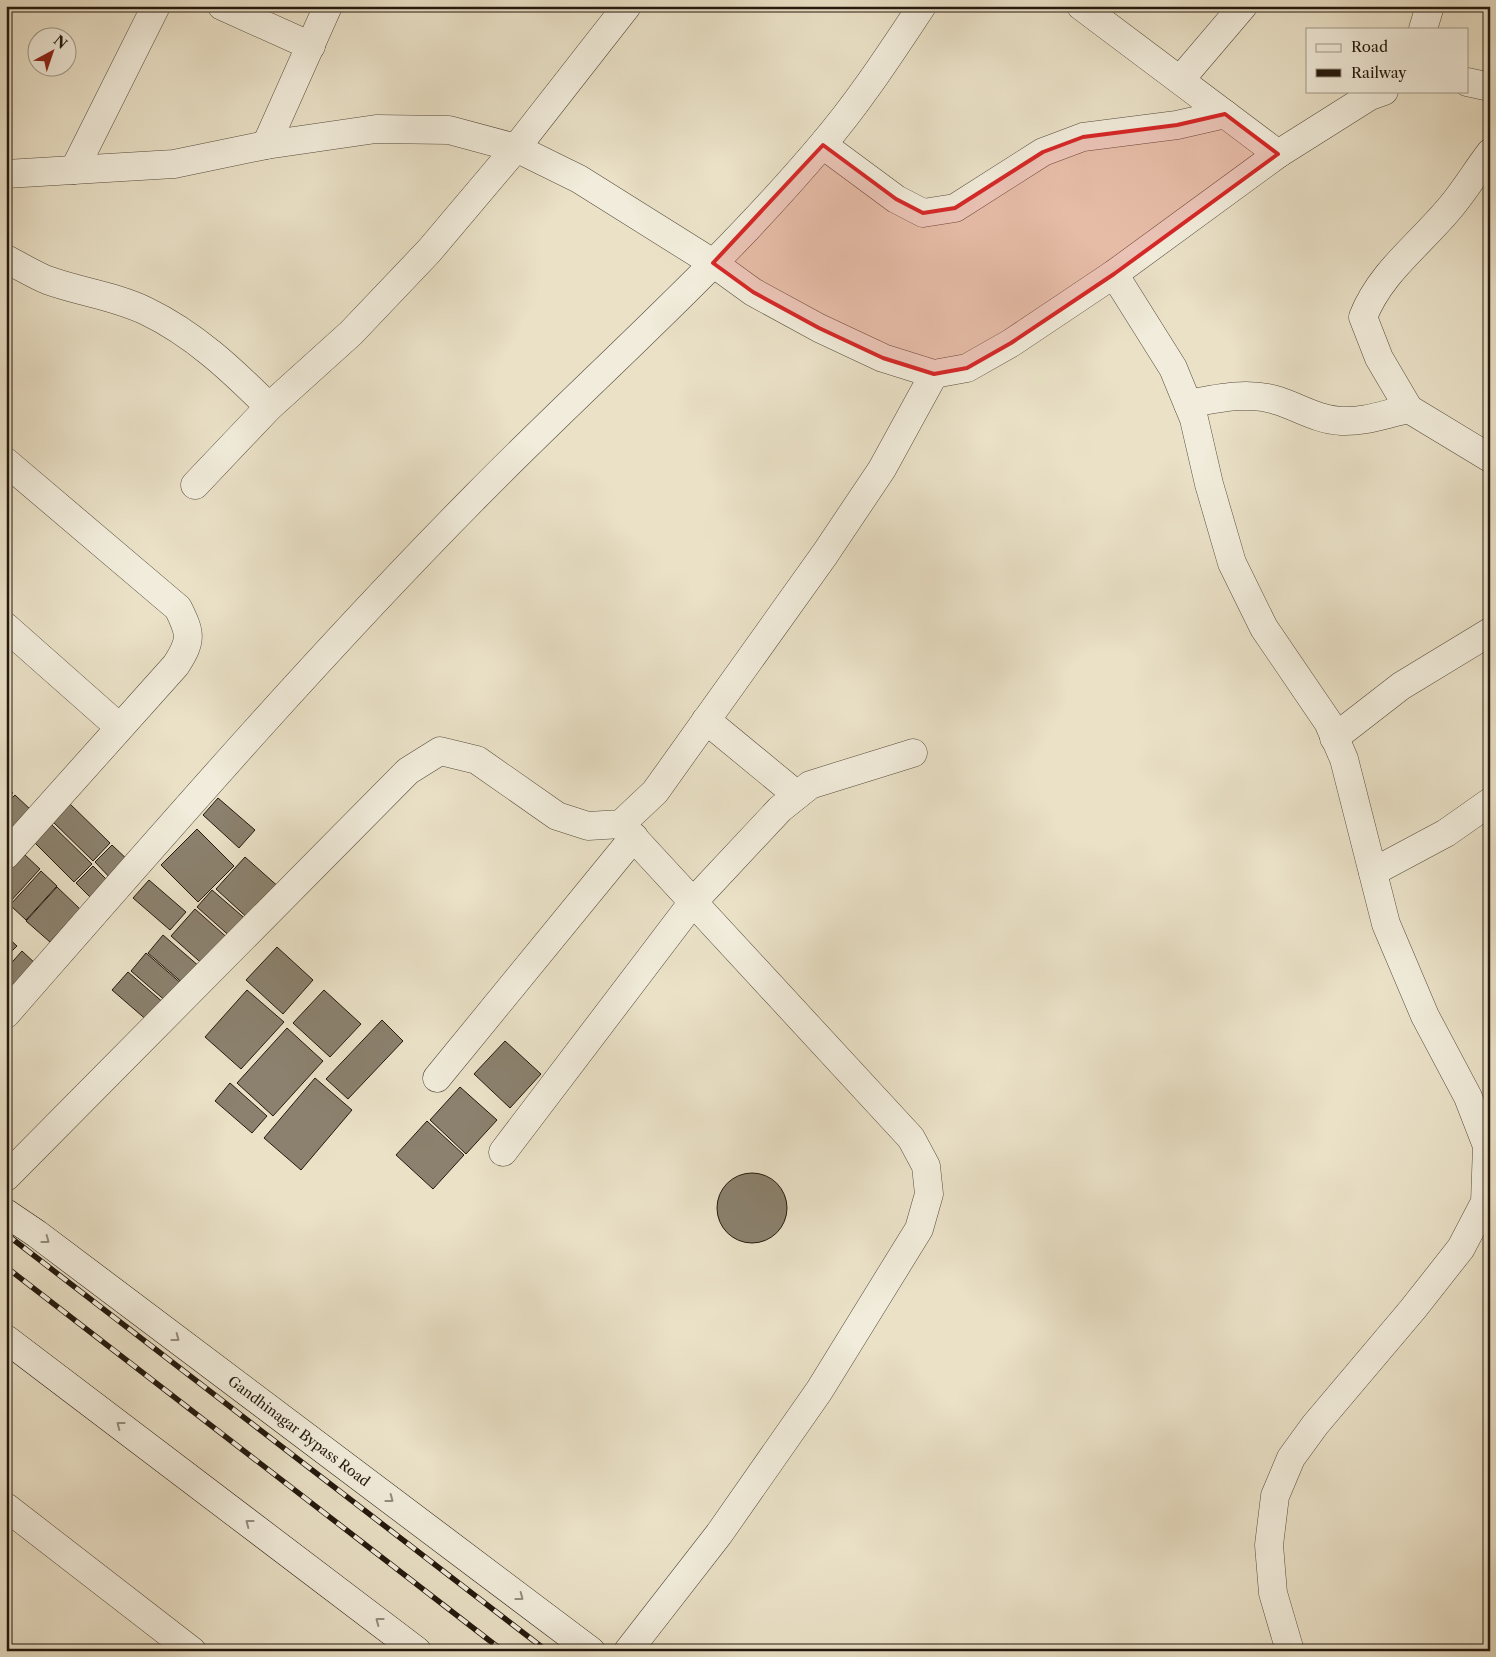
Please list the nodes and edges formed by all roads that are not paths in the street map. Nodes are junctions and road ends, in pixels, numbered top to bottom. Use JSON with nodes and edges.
{"nodes":[{"id":1,"x":156,"y":6,"type":"edge"},
{"id":2,"x":222,"y":6,"type":"edge"},
{"id":3,"x":328,"y":6,"type":"edge"},
{"id":4,"x":627,"y":6,"type":"edge"},
{"id":5,"x":922,"y":6,"type":"edge"},
{"id":6,"x":1081,"y":6,"type":"edge"},
{"id":7,"x":1243,"y":6,"type":"edge"},
{"id":8,"x":1430,"y":6,"type":"edge"},
{"id":9,"x":1423,"y":28,"type":"edge"},
{"id":10,"x":311,"y":46,"type":"junction"},
{"id":11,"x":1180,"y":80,"type":"junction"},
{"id":12,"x":1468,"y":82,"type":"edge"},
{"id":13,"x":1490,"y":87,"type":"edge"},
{"id":14,"x":1381,"y":92,"type":"edge"},
{"id":15,"x":1225,"y":114,"type":"junction"},
{"id":16,"x":823,"y":144,"type":"junction"},
{"id":17,"x":266,"y":145,"type":"junction"},
{"id":18,"x":516,"y":148,"type":"junction"},
{"id":19,"x":1490,"y":153,"type":"edge"},
{"id":20,"x":1278,"y":154,"type":"junction"},
{"id":21,"x":74,"y":170,"type":"junction"},
{"id":22,"x":6,"y":174,"type":"edge"},
{"id":23,"x":6,"y":259,"type":"edge"},
{"id":24,"x":713,"y":263,"type":"junction"},
{"id":25,"x":1114,"y":274,"type":"junction"},
{"id":26,"x":934,"y":374,"type":"junction"},
{"id":27,"x":1188,"y":404,"type":"junction"},
{"id":28,"x":269,"y":407,"type":"junction"},
{"id":29,"x":1409,"y":409,"type":"junction"},
{"id":30,"x":1490,"y":458,"type":"edge"},
{"id":31,"x":6,"y":462,"type":"edge"},
{"id":32,"x":195,"y":485,"type":"dead end"},
{"id":33,"x":6,"y":627,"type":"edge"},
{"id":34,"x":1490,"y":632,"type":"edge"},
{"id":35,"x":706,"y":720,"type":"junction"},
{"id":36,"x":120,"y":727,"type":"junction"},
{"id":37,"x":1334,"y":738,"type":"junction"},
{"id":38,"x":912,"y":753,"type":"dead end"},
{"id":39,"x":797,"y":796,"type":"junction"},
{"id":40,"x":1490,"y":802,"type":"edge"},
{"id":41,"x":628,"y":831,"type":"junction"},
{"id":42,"x":6,"y":855,"type":"edge"},
{"id":43,"x":1373,"y":872,"type":"junction"},
{"id":44,"x":693,"y":902,"type":"junction"},
{"id":45,"x":6,"y":1014,"type":"edge"},
{"id":46,"x":437,"y":1078,"type":"dead end"},
{"id":47,"x":503,"y":1152,"type":"dead end"},
{"id":48,"x":6,"y":1177,"type":"edge"},
{"id":49,"x":6,"y":1213,"type":"edge"},
{"id":50,"x":6,"y":1339,"type":"edge"},
{"id":51,"x":6,"y":1507,"type":"edge"},
{"id":52,"x":192,"y":1651,"type":"edge"},
{"id":53,"x":418,"y":1651,"type":"edge"},
{"id":54,"x":591,"y":1651,"type":"edge"},
{"id":55,"x":628,"y":1651,"type":"edge"},
{"id":56,"x":1290,"y":1651,"type":"edge"}],
"edges":[{"from":1,"to":21,"type":"street"},
{"from":2,"to":10,"type":"street"},
{"from":3,"to":10,"type":"street"},
{"from":4,"to":18,"type":"street"},
{"from":5,"to":16,"type":"street"},
{"from":6,"to":11,"type":"street"},
{"from":7,"to":11,"type":"street"},
{"from":8,"to":9,"type":"street"},
{"from":10,"to":17,"type":"street"},
{"from":11,"to":15,"type":"street"},
{"from":12,"to":13,"type":"street"},
{"from":14,"to":20,"type":"street"},
{"from":15,"to":16,"type":"street"},
{"from":15,"to":20,"type":"street"},
{"from":16,"to":24,"type":"street"},
{"from":17,"to":18,"type":"street"},
{"from":17,"to":21,"type":"street"},
{"from":18,"to":24,"type":"street"},
{"from":18,"to":28,"type":"street"},
{"from":19,"to":29,"type":"street"},
{"from":20,"to":25,"type":"street"},
{"from":21,"to":22,"type":"street"},
{"from":23,"to":28,"type":"street"},
{"from":24,"to":26,"type":"street"},
{"from":24,"to":45,"type":"street"},
{"from":25,"to":26,"type":"street"},
{"from":25,"to":27,"type":"street"},
{"from":26,"to":35,"type":"street"},
{"from":27,"to":29,"type":"street"},
{"from":27,"to":37,"type":"street"},
{"from":28,"to":32,"type":"street"},
{"from":29,"to":30,"type":"street"},
{"from":31,"to":36,"type":"street"},
{"from":33,"to":36,"type":"street"},
{"from":34,"to":37,"type":"street"},
{"from":35,"to":39,"type":"street"},
{"from":35,"to":41,"type":"street"},
{"from":36,"to":42,"type":"street"},
{"from":37,"to":43,"type":"street"},
{"from":38,"to":39,"type":"street"},
{"from":39,"to":44,"type":"street"},
{"from":40,"to":43,"type":"street"},
{"from":41,"to":44,"type":"street"},
{"from":41,"to":46,"type":"street"},
{"from":41,"to":48,"type":"street"},
{"from":43,"to":56,"type":"street"},
{"from":44,"to":47,"type":"street"},
{"from":44,"to":55,"type":"street"},
{"from":49,"to":54,"type":"street","name":"Gandhinagar Bypass Road","one_way":true},
{"from":53,"to":50,"type":"street","one_way":true},
{"from":51,"to":52,"type":"street"}]}
